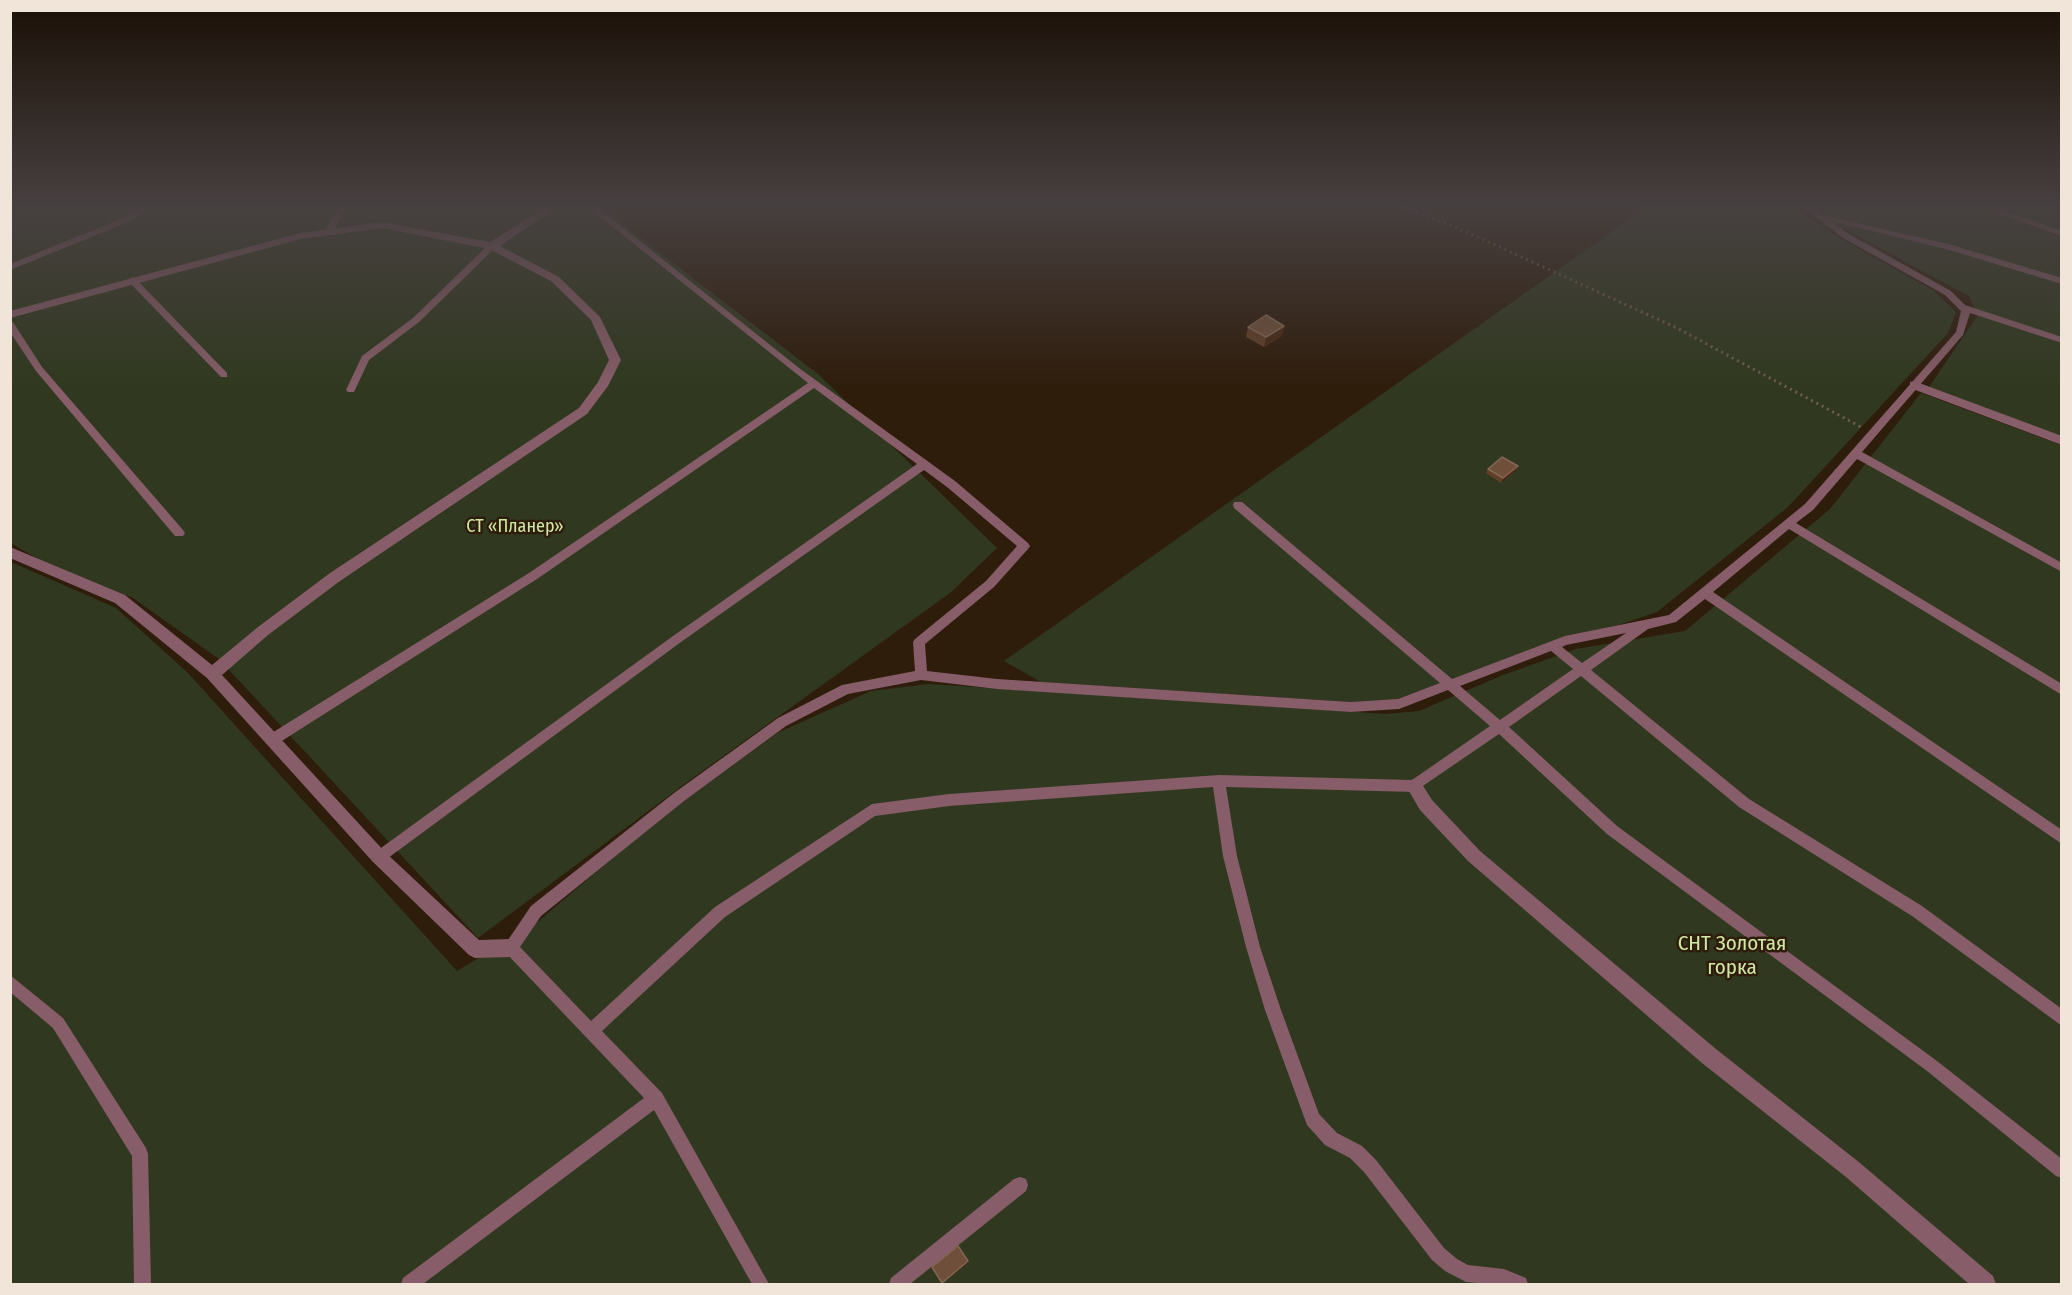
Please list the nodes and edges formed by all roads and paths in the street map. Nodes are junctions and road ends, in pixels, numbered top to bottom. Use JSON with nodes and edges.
{"nodes":[{"id":1,"x":180,"y":267,"type":"edge"},
{"id":2,"x":470,"y":267,"type":"edge"},
{"id":3,"x":533,"y":267,"type":"edge"},
{"id":4,"x":668,"y":267,"type":"edge"},
{"id":5,"x":1544,"y":267,"type":"edge"},
{"id":6,"x":1902,"y":267,"type":"edge"},
{"id":7,"x":2016,"y":267,"type":"edge"},
{"id":8,"x":132,"y":280,"type":"junction"},
{"id":9,"x":2061,"y":281,"type":"edge"},
{"id":10,"x":1962,"y":307,"type":"junction"},
{"id":11,"x":10,"y":315,"type":"edge"},
{"id":12,"x":10,"y":324,"type":"edge"},
{"id":13,"x":2061,"y":339,"type":"edge"},
{"id":14,"x":224,"y":375,"type":"dead end"},
{"id":15,"x":814,"y":383,"type":"junction"},
{"id":16,"x":1914,"y":385,"type":"junction"},
{"id":17,"x":351,"y":390,"type":"dead end"},
{"id":18,"x":1872,"y":433,"type":"junction"},
{"id":19,"x":2061,"y":441,"type":"edge"},
{"id":20,"x":1855,"y":453,"type":"junction"},
{"id":21,"x":925,"y":464,"type":"junction"},
{"id":22,"x":1238,"y":505,"type":"dead end"},
{"id":23,"x":1788,"y":524,"type":"junction"},
{"id":24,"x":179,"y":533,"type":"dead end"},
{"id":25,"x":10,"y":552,"type":"edge"},
{"id":26,"x":2061,"y":568,"type":"edge"},
{"id":27,"x":1704,"y":592,"type":"junction"},
{"id":28,"x":1648,"y":624,"type":"junction"},
{"id":29,"x":1552,"y":646,"type":"junction"},
{"id":30,"x":1582,"y":670,"type":"junction"},
{"id":31,"x":212,"y":674,"type":"junction"},
{"id":32,"x":921,"y":675,"type":"junction"},
{"id":33,"x":1450,"y":685,"type":"junction"},
{"id":34,"x":2061,"y":690,"type":"edge"},
{"id":35,"x":1500,"y":727,"type":"junction"},
{"id":36,"x":272,"y":740,"type":"junction"},
{"id":37,"x":1219,"y":781,"type":"junction"},
{"id":38,"x":1414,"y":786,"type":"junction"},
{"id":39,"x":2061,"y":838,"type":"edge"},
{"id":40,"x":379,"y":857,"type":"junction"},
{"id":41,"x":511,"y":948,"type":"junction"},
{"id":42,"x":10,"y":982,"type":"edge"},
{"id":43,"x":2061,"y":1019,"type":"edge"},
{"id":44,"x":592,"y":1030,"type":"junction"},
{"id":45,"x":656,"y":1099,"type":"junction"},
{"id":46,"x":2061,"y":1170,"type":"edge"},
{"id":47,"x":1020,"y":1185,"type":"dead end"},
{"id":48,"x":143,"y":1284,"type":"edge"},
{"id":49,"x":409,"y":1284,"type":"edge"},
{"id":50,"x":761,"y":1284,"type":"edge"},
{"id":51,"x":897,"y":1284,"type":"edge"},
{"id":52,"x":1520,"y":1284,"type":"edge"},
{"id":53,"x":1985,"y":1284,"type":"edge"}],
"edges":[{"from":1,"to":8,"type":"street"},
{"from":2,"to":17,"type":"lane"},
{"from":3,"to":31,"type":"street"},
{"from":4,"to":15,"type":"lane"},
{"from":5,"to":18,"type":"path"},
{"from":6,"to":10,"type":"lane"},
{"from":7,"to":9,"type":"lane"},
{"from":8,"to":11,"type":"street"},
{"from":8,"to":14,"type":"lane"},
{"from":10,"to":13,"type":"lane"},
{"from":10,"to":16,"type":"lane"},
{"from":12,"to":24,"type":"lane"},
{"from":15,"to":21,"type":"lane"},
{"from":15,"to":36,"type":"lane"},
{"from":16,"to":18,"type":"lane"},
{"from":16,"to":19,"type":"street"},
{"from":18,"to":20,"type":"lane"},
{"from":20,"to":23,"type":"lane"},
{"from":20,"to":26,"type":"lane"},
{"from":21,"to":32,"type":"lane"},
{"from":21,"to":40,"type":"lane"},
{"from":22,"to":33,"type":"lane"},
{"from":23,"to":27,"type":"lane"},
{"from":23,"to":34,"type":"lane"},
{"from":25,"to":31,"type":"street"},
{"from":27,"to":28,"type":"lane"},
{"from":27,"to":39,"type":"lane"},
{"from":28,"to":29,"type":"lane"},
{"from":28,"to":30,"type":"lane"},
{"from":29,"to":30,"type":"lane"},
{"from":29,"to":33,"type":"lane"},
{"from":30,"to":35,"type":"lane"},
{"from":30,"to":43,"type":"lane"},
{"from":31,"to":36,"type":"street"},
{"from":32,"to":33,"type":"lane"},
{"from":32,"to":41,"type":"lane"},
{"from":33,"to":35,"type":"lane"},
{"from":35,"to":38,"type":"lane"},
{"from":35,"to":46,"type":"lane"},
{"from":36,"to":40,"type":"street"},
{"from":37,"to":38,"type":"lane"},
{"from":37,"to":44,"type":"lane"},
{"from":37,"to":52,"type":"lane"},
{"from":38,"to":53,"type":"street"},
{"from":40,"to":41,"type":"street"},
{"from":41,"to":44,"type":"lane"},
{"from":42,"to":48,"type":"lane"},
{"from":44,"to":45,"type":"lane"},
{"from":45,"to":49,"type":"lane"},
{"from":45,"to":50,"type":"lane"},
{"from":47,"to":51,"type":"lane"}]}
